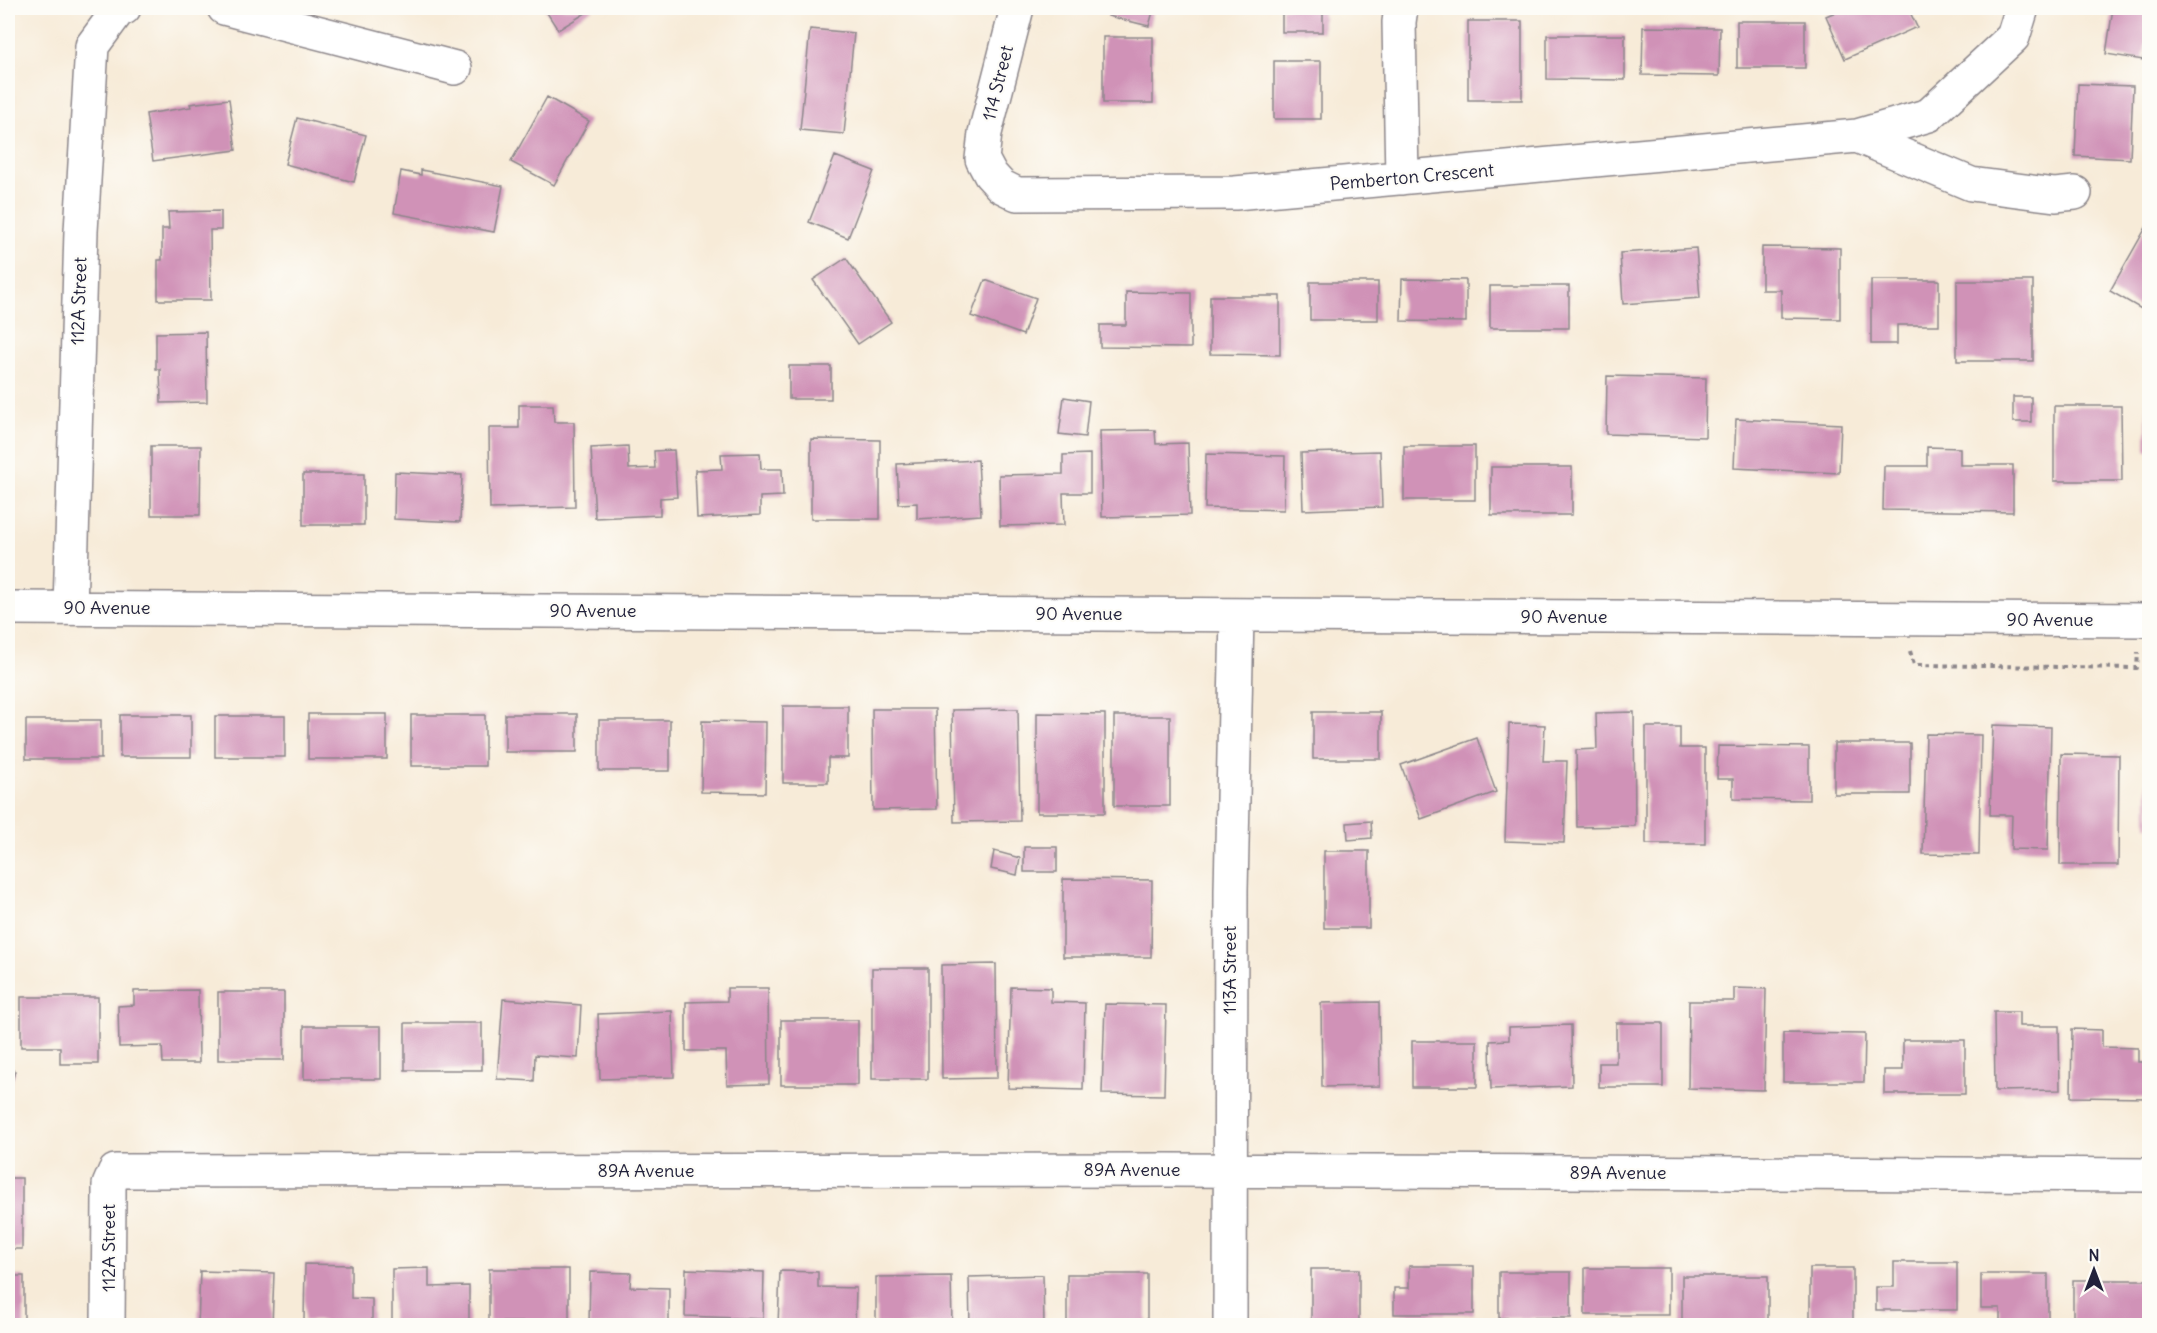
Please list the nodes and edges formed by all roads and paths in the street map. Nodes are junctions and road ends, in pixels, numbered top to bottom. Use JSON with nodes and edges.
{"nodes":[{"id":1,"x":124,"y":8,"type":"edge"},
{"id":2,"x":224,"y":8,"type":"edge"},
{"id":3,"x":1017,"y":8,"type":"edge"},
{"id":4,"x":1401,"y":8,"type":"edge"},
{"id":5,"x":2022,"y":8,"type":"edge"},
{"id":6,"x":455,"y":68,"type":"dead end"},
{"id":7,"x":1857,"y":136,"type":"junction"},
{"id":8,"x":982,"y":159,"type":"joint"},
{"id":9,"x":1402,"y":178,"type":"junction"},
{"id":10,"x":2075,"y":193,"type":"dead end"},
{"id":11,"x":8,"y":608,"type":"edge"},
{"id":12,"x":70,"y":608,"type":"junction"},
{"id":13,"x":1237,"y":615,"type":"junction"},
{"id":14,"x":2144,"y":632,"type":"edge"},
{"id":15,"x":1910,"y":641,"type":"dead end"},
{"id":16,"x":115,"y":1171,"type":"joint"},
{"id":17,"x":1229,"y":1171,"type":"junction"},
{"id":18,"x":2150,"y":1175,"type":"edge"},
{"id":19,"x":108,"y":1326,"type":"edge"},
{"id":20,"x":1230,"y":1326,"type":"edge"}],
"edges":[{"from":1,"to":12,"type":"street","name":"112A Street"},
{"from":2,"to":6,"type":"street"},
{"from":3,"to":8,"type":"street","name":"114 Street"},
{"from":4,"to":9,"type":"street"},
{"from":5,"to":7,"type":"street","name":"Pemberton Crescent"},
{"from":7,"to":9,"type":"street","name":"Pemberton Crescent"},
{"from":7,"to":10,"type":"street","name":"Pemberton Crescent"},
{"from":8,"to":9,"type":"street","name":"Pemberton Crescent"},
{"from":11,"to":12,"type":"street","name":"90 Avenue"},
{"from":12,"to":13,"type":"street","name":"90 Avenue"},
{"from":13,"to":14,"type":"street","name":"90 Avenue"},
{"from":13,"to":17,"type":"street","name":"113A Street"},
{"from":14,"to":15,"type":"path"},
{"from":16,"to":17,"type":"street","name":"89A Avenue"},
{"from":16,"to":19,"type":"street","name":"112A Street"},
{"from":17,"to":18,"type":"street","name":"89A Avenue"},
{"from":17,"to":20,"type":"street","name":"113A Street"}]}
